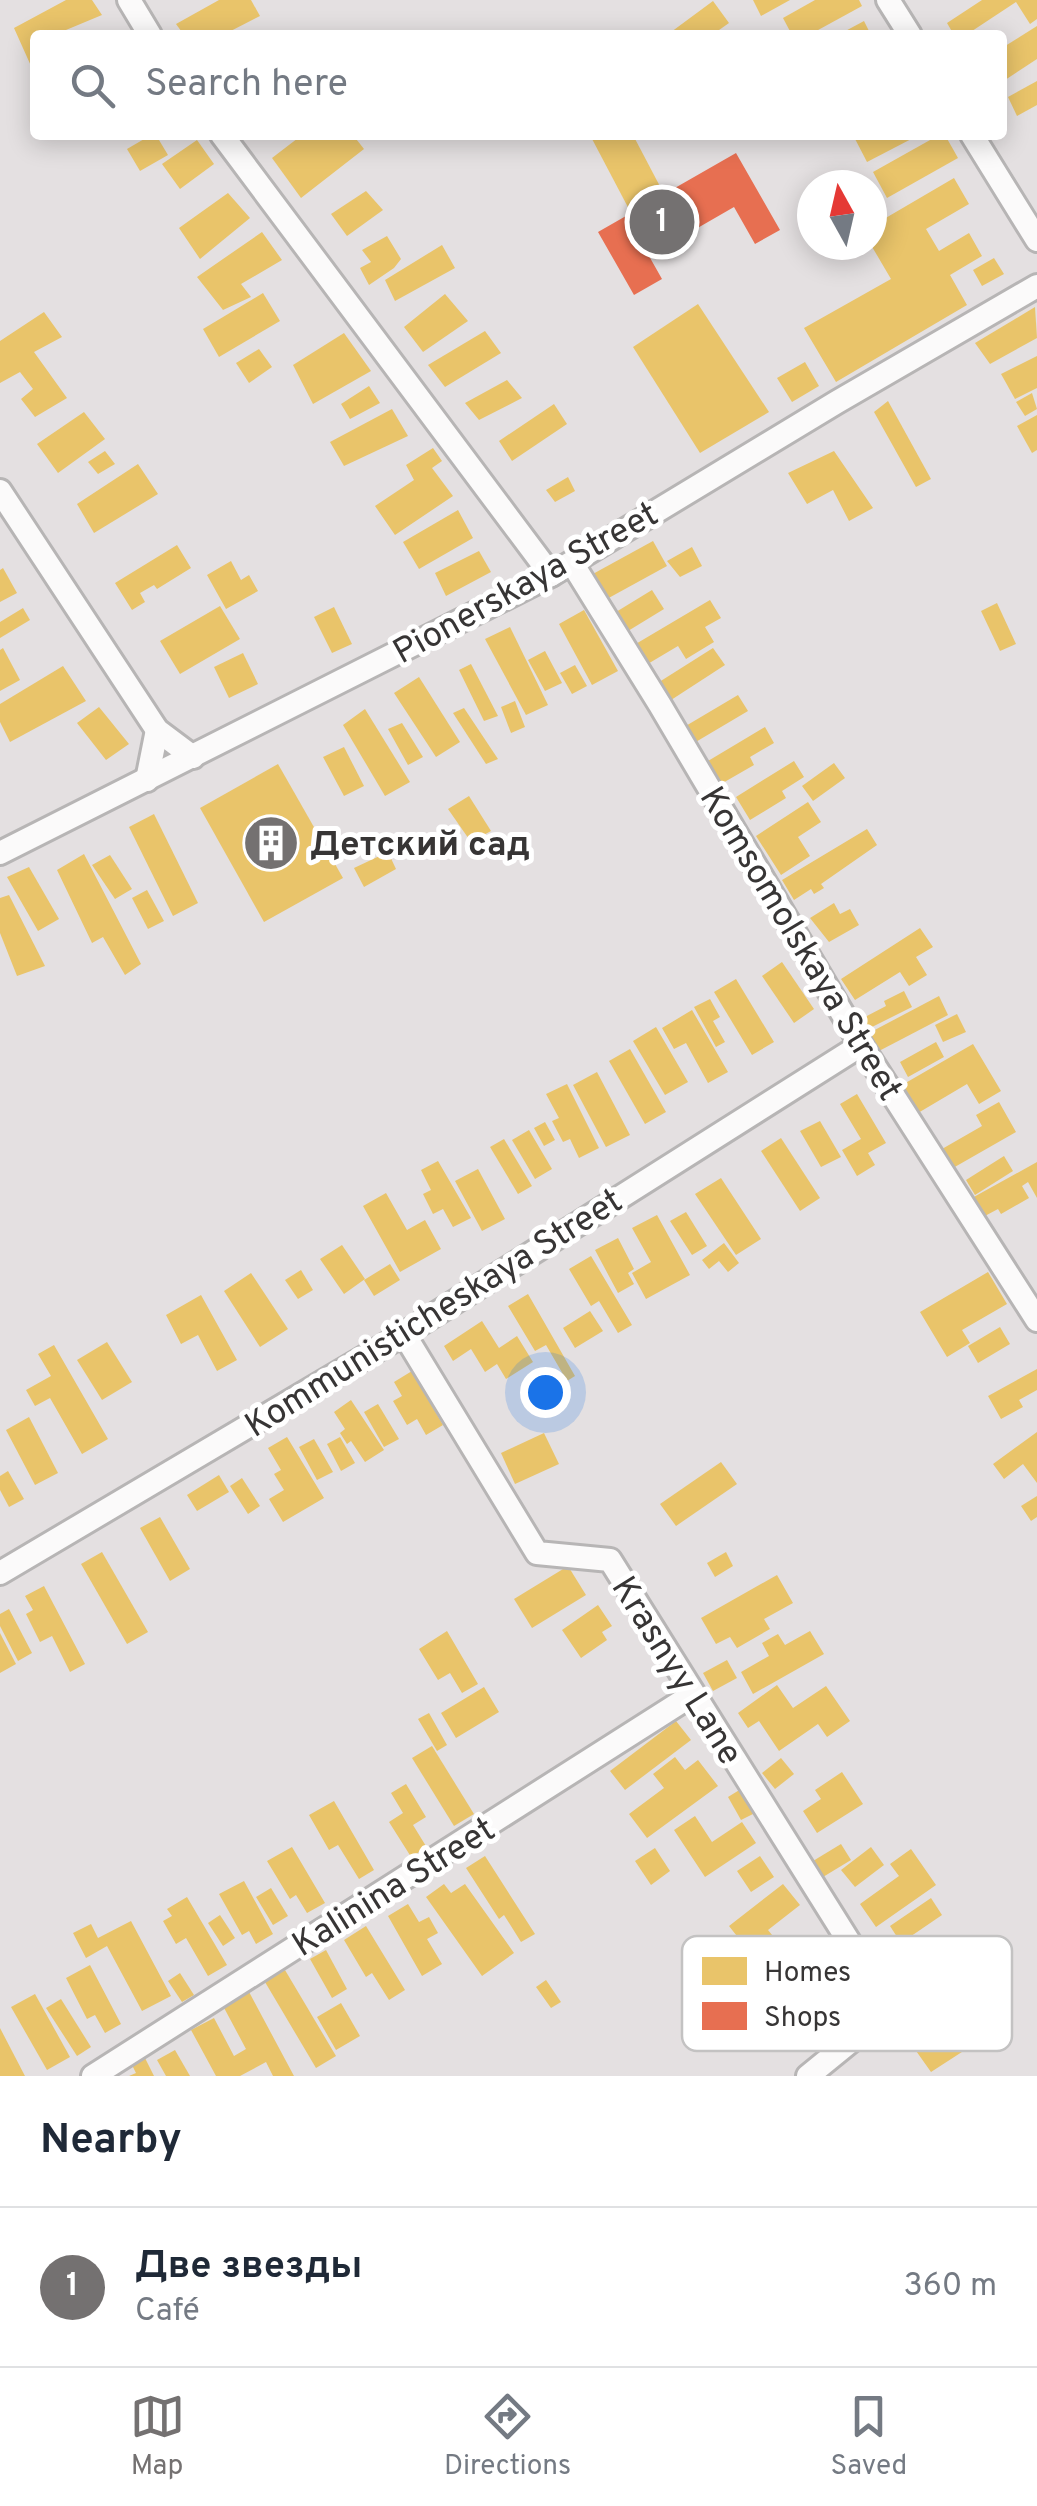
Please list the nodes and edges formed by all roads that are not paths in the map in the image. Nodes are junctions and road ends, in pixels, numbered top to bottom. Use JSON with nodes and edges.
{"nodes":[{"id":1,"x":128,"y":0,"type":"edge"},
{"id":2,"x":888,"y":0,"type":"edge"},
{"id":3,"x":147,"y":30,"type":"edge"},
{"id":4,"x":907,"y":30,"type":"edge"},
{"id":5,"x":226,"y":140,"type":"edge"},
{"id":6,"x":975,"y":140,"type":"edge"},
{"id":7,"x":1037,"y":240,"type":"edge"},
{"id":8,"x":1037,"y":286,"type":"edge"},
{"id":9,"x":0,"y":492,"type":"edge"},
{"id":10,"x":572,"y":563,"type":"junction"},
{"id":11,"x":551,"y":575,"type":"junction"},
{"id":12,"x":157,"y":730,"type":"junction"},
{"id":13,"x":192,"y":757,"type":"junction"},
{"id":14,"x":147,"y":780,"type":"junction"},
{"id":15,"x":0,"y":853,"type":"edge"},
{"id":16,"x":861,"y":1045,"type":"junction"},
{"id":17,"x":1037,"y":1320,"type":"edge"},
{"id":18,"x":404,"y":1334,"type":"junction"},
{"id":19,"x":0,"y":1573,"type":"edge"},
{"id":20,"x":692,"y":1696,"type":"junction"},
{"id":21,"x":845,"y":1936,"type":"edge"},
{"id":22,"x":839,"y":2051,"type":"edge"},
{"id":23,"x":93,"y":2076,"type":"edge"},
{"id":24,"x":808,"y":2076,"type":"edge"}],
"edges":[{"from":1,"to":3,"type":"street"},
{"from":2,"to":4,"type":"street"},
{"from":5,"to":11,"type":"street"},
{"from":6,"to":7,"type":"street"},
{"from":8,"to":10,"type":"street","name":"Pionerskaya Street"},
{"from":9,"to":12,"type":"street"},
{"from":10,"to":11,"type":"street","name":"Pionerskaya Street"},
{"from":10,"to":16,"type":"street","name":"Komsomolskaya Street"},
{"from":11,"to":13,"type":"street","name":"Pionerskaya Street"},
{"from":12,"to":13,"type":"street"},
{"from":12,"to":14,"type":"street"},
{"from":13,"to":14,"type":"street","name":"Pionerskaya Street"},
{"from":14,"to":15,"type":"street","name":"Pionerskaya Street"},
{"from":16,"to":17,"type":"street","name":"Komsomolskaya Street"},
{"from":16,"to":18,"type":"street","name":"Kommunisticheskaya Street"},
{"from":18,"to":19,"type":"street","name":"Kommunisticheskaya Street"},
{"from":18,"to":20,"type":"street","name":"Krasnyy Lane"},
{"from":20,"to":21,"type":"street","name":"Krasnyy Lane"},
{"from":20,"to":23,"type":"street","name":"Kalinina Street"},
{"from":22,"to":24,"type":"street","name":"Krasnyy Lane"}]}
